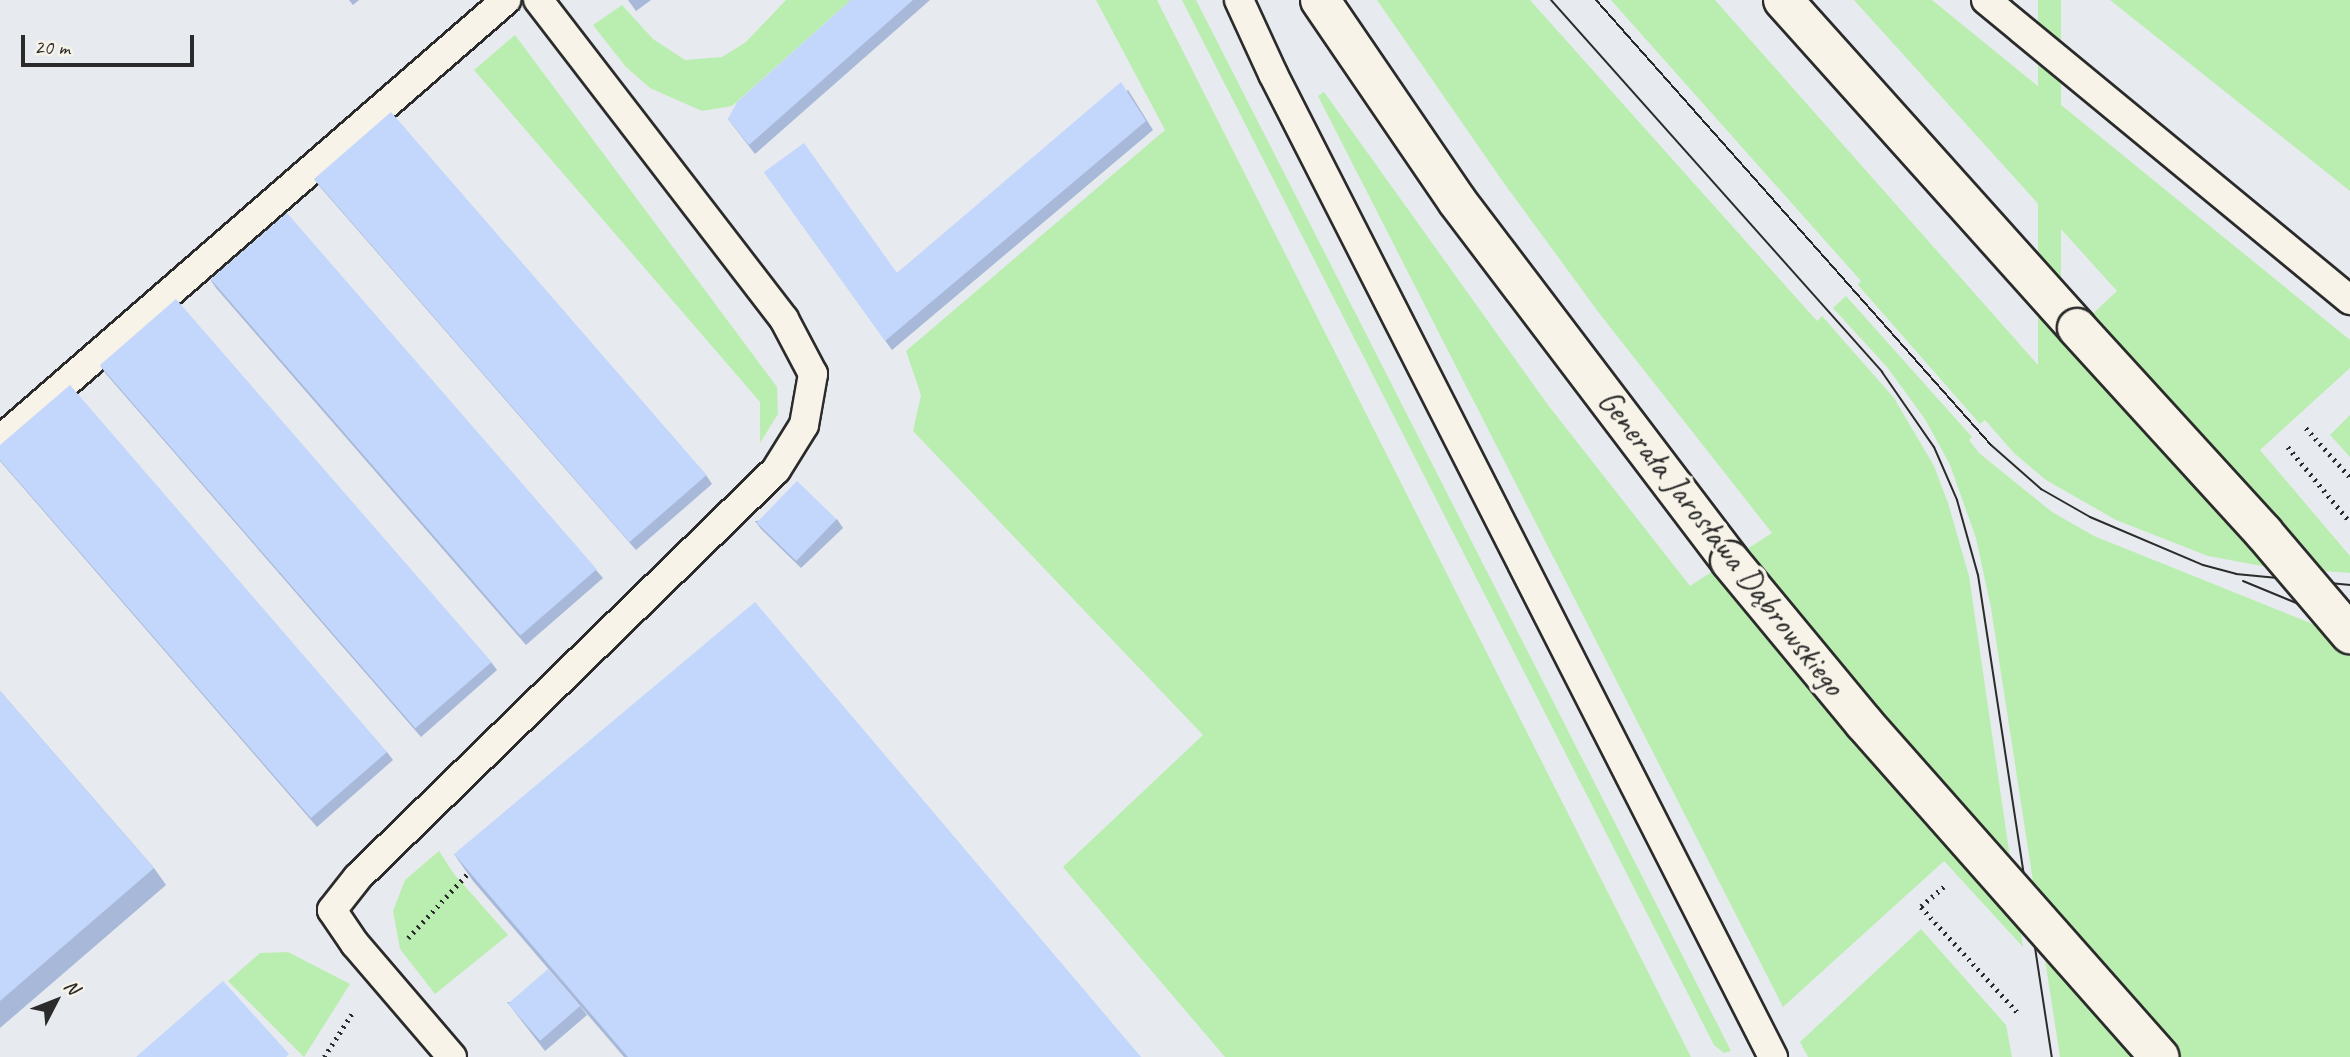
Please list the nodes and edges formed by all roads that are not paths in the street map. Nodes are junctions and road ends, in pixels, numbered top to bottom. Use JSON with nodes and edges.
{"nodes":[{"id":1,"x":506,"y":0,"type":"edge"},
{"id":2,"x":538,"y":0,"type":"edge"},
{"id":3,"x":1240,"y":0,"type":"edge"},
{"id":4,"x":1320,"y":0,"type":"edge"},
{"id":5,"x":1783,"y":0,"type":"edge"},
{"id":6,"x":1986,"y":0,"type":"edge"},
{"id":7,"x":2350,"y":300,"type":"edge"},
{"id":8,"x":0,"y":440,"type":"edge"},
{"id":9,"x":2350,"y":634,"type":"edge"},
{"id":10,"x":452,"y":1057,"type":"edge"},
{"id":11,"x":1773,"y":1057,"type":"edge"},
{"id":12,"x":2159,"y":1057,"type":"edge"}],
"edges":[{"from":1,"to":8,"type":"lane"},
{"from":2,"to":10,"type":"lane"},
{"from":3,"to":11,"type":"lane"},
{"from":4,"to":12,"type":"main road","name":"Generała Jarosława Dąbrowskiego","bridge":true},
{"from":5,"to":9,"type":"main road","bridge":true},
{"from":6,"to":7,"type":"lane"}]}
